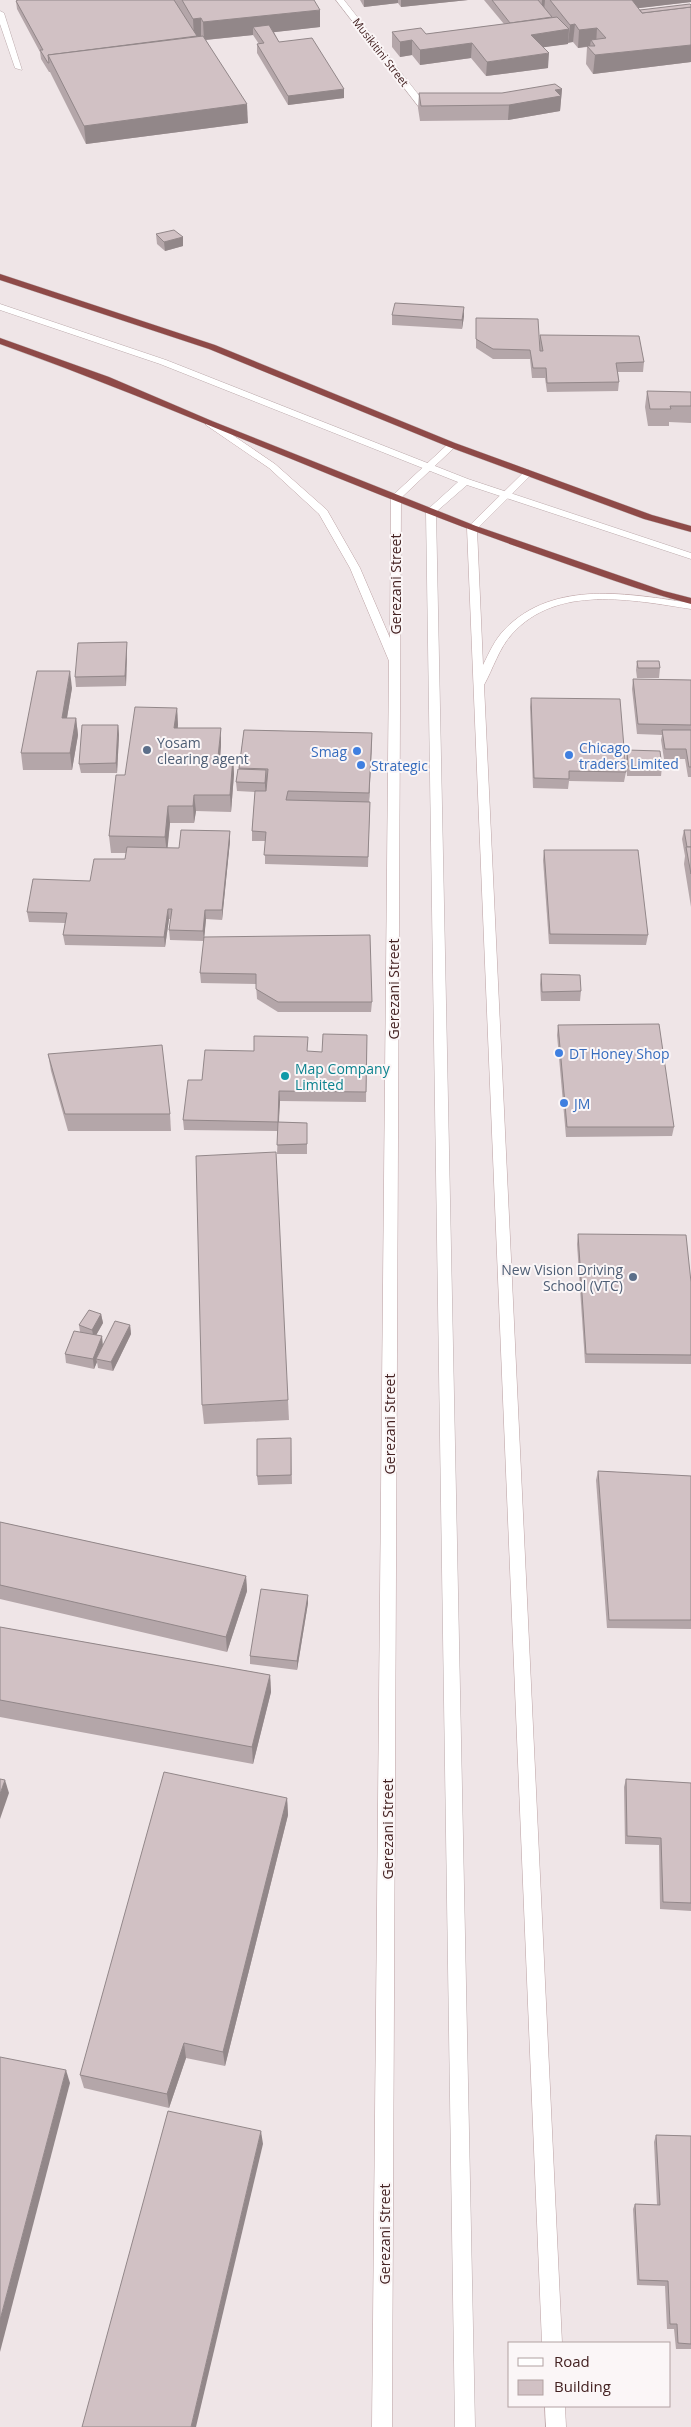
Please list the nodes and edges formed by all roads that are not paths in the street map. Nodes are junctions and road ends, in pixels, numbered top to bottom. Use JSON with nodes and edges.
{"nodes":[{"id":1,"x":340,"y":0,"type":"edge"},
{"id":2,"x":0,"y":13,"type":"edge"},
{"id":3,"x":19,"y":68,"type":"dead end"},
{"id":4,"x":422,"y":105,"type":"edge"},
{"id":5,"x":3,"y":278,"type":"edge"},
{"id":6,"x":0,"y":307,"type":"edge"},
{"id":7,"x":0,"y":341,"type":"edge"},
{"id":8,"x":209,"y":423,"type":"junction"},
{"id":9,"x":452,"y":445,"type":"junction"},
{"id":10,"x":428,"y":467,"type":"junction"},
{"id":11,"x":528,"y":473,"type":"junction"},
{"id":12,"x":465,"y":481,"type":"junction"},
{"id":13,"x":504,"y":495,"type":"junction"},
{"id":14,"x":396,"y":497,"type":"junction"},
{"id":15,"x":431,"y":511,"type":"junction"},
{"id":16,"x":472,"y":528,"type":"junction"},
{"id":17,"x":691,"y":529,"type":"edge"},
{"id":18,"x":691,"y":556,"type":"edge"},
{"id":19,"x":691,"y":601,"type":"edge"},
{"id":20,"x":691,"y":606,"type":"edge"},
{"id":21,"x":395,"y":664,"type":"junction"},
{"id":22,"x":479,"y":686,"type":"junction"},
{"id":23,"x":552,"y":2342,"type":"edge"},
{"id":24,"x":555,"y":2407,"type":"edge"},
{"id":25,"x":382,"y":2427,"type":"edge"},
{"id":26,"x":465,"y":2427,"type":"edge"},
{"id":27,"x":556,"y":2427,"type":"edge"}],
"edges":[{"from":1,"to":4,"type":"main road","name":"Musikitini Street"},
{"from":2,"to":3,"type":"main road"},
{"from":5,"to":9,"type":"highway"},
{"from":6,"to":10,"type":"main road"},
{"from":7,"to":8,"type":"highway"},
{"from":8,"to":14,"type":"highway"},
{"from":8,"to":21,"type":"main road"},
{"from":9,"to":10,"type":"main road"},
{"from":9,"to":11,"type":"highway"},
{"from":10,"to":12,"type":"main road"},
{"from":10,"to":14,"type":"main road"},
{"from":11,"to":13,"type":"main road"},
{"from":11,"to":17,"type":"highway"},
{"from":12,"to":13,"type":"main road"},
{"from":12,"to":15,"type":"main road"},
{"from":13,"to":16,"type":"main road"},
{"from":13,"to":18,"type":"main road"},
{"from":14,"to":15,"type":"highway"},
{"from":14,"to":21,"type":"main road","name":"Gerezani Street"},
{"from":15,"to":16,"type":"highway"},
{"from":15,"to":26,"type":"main road"},
{"from":16,"to":19,"type":"highway"},
{"from":16,"to":22,"type":"main road"},
{"from":20,"to":22,"type":"main road"},
{"from":21,"to":25,"type":"main road","name":"Gerezani Street"},
{"from":22,"to":23,"type":"main road"},
{"from":24,"to":27,"type":"main road"}]}
